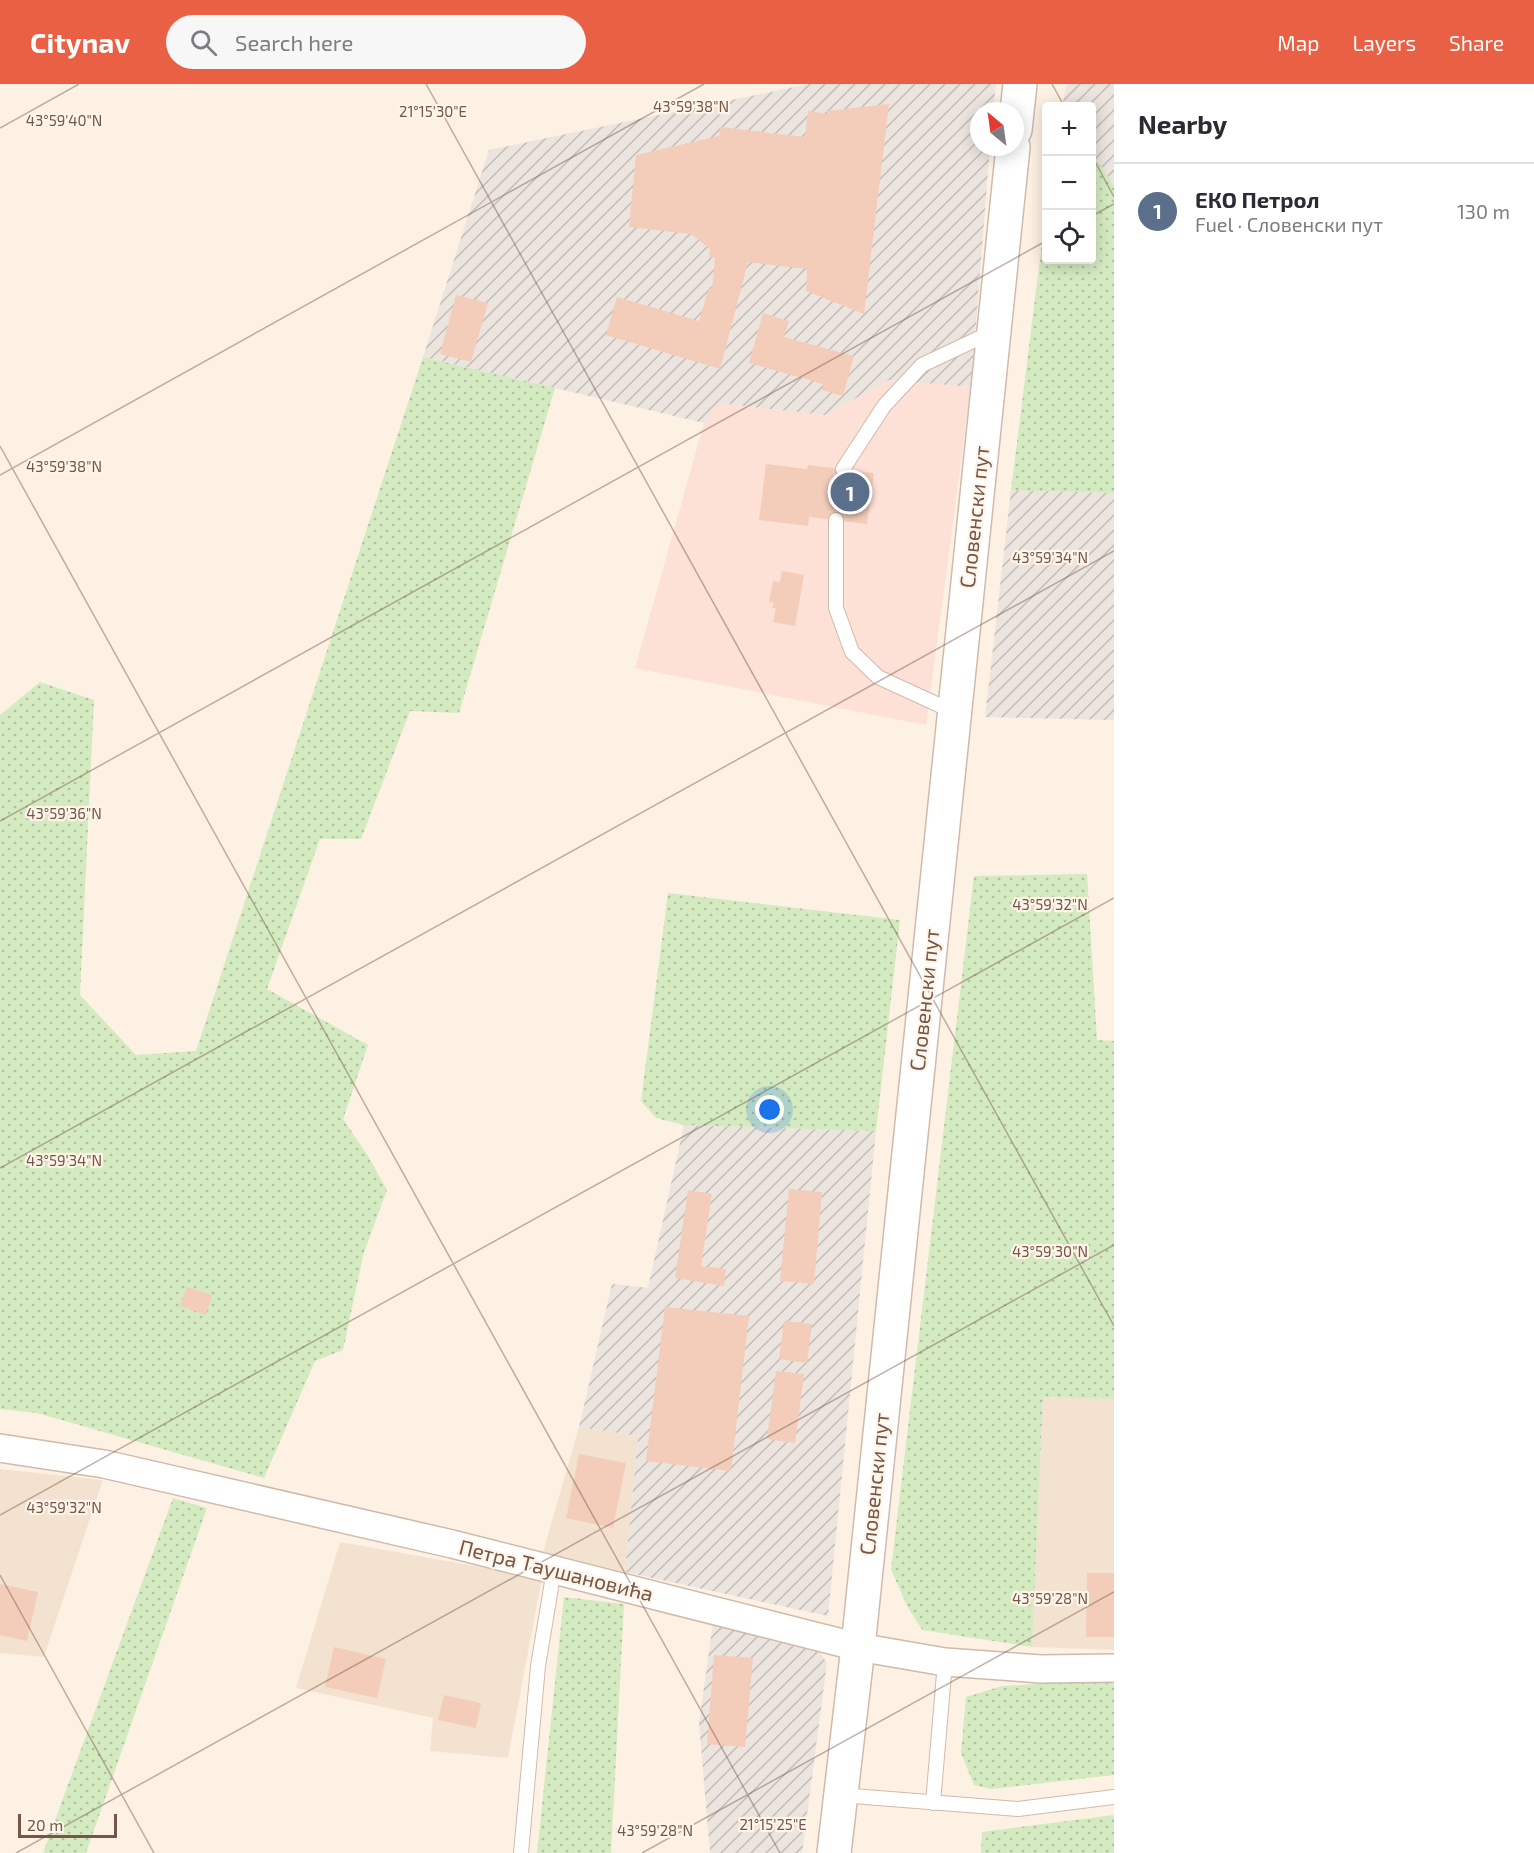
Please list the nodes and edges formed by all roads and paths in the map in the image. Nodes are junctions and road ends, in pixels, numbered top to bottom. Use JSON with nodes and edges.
{"nodes":[{"id":1,"x":1020,"y":84,"type":"edge"},
{"id":2,"x":1018,"y":102,"type":"edge"},
{"id":3,"x":1012,"y":156,"type":"edge"},
{"id":4,"x":994,"y":331,"type":"junction"},
{"id":5,"x":843,"y":469,"type":"dead end"},
{"id":6,"x":836,"y":520,"type":"dead end"},
{"id":7,"x":954,"y":712,"type":"junction"},
{"id":8,"x":0,"y":1448,"type":"edge"},
{"id":9,"x":555,"y":1570,"type":"junction"},
{"id":10,"x":858,"y":1647,"type":"junction"},
{"id":11,"x":945,"y":1662,"type":"junction"},
{"id":12,"x":1114,"y":1668,"type":"edge"},
{"id":13,"x":840,"y":1795,"type":"junction"},
{"id":14,"x":1114,"y":1797,"type":"edge"},
{"id":15,"x":933,"y":1803,"type":"junction"},
{"id":16,"x":521,"y":1853,"type":"edge"},
{"id":17,"x":834,"y":1853,"type":"edge"}],
"edges":[{"from":1,"to":2,"type":"street"},
{"from":3,"to":4,"type":"street","name":"Словенски пут"},
{"from":4,"to":5,"type":"lane"},
{"from":4,"to":7,"type":"street","name":"Словенски пут"},
{"from":6,"to":7,"type":"lane"},
{"from":7,"to":10,"type":"street","name":"Словенски пут"},
{"from":8,"to":9,"type":"street","name":"Петра Таушановића"},
{"from":9,"to":10,"type":"street","name":"Петра Таушановића"},
{"from":9,"to":16,"type":"lane"},
{"from":10,"to":11,"type":"street","name":"Петра Таушановића"},
{"from":10,"to":13,"type":"street","name":"Словенски пут"},
{"from":11,"to":12,"type":"street","name":"Петра Таушановића"},
{"from":11,"to":15,"type":"lane"},
{"from":13,"to":15,"type":"lane"},
{"from":13,"to":17,"type":"street","name":"Словенски пут"},
{"from":14,"to":15,"type":"lane"}]}
